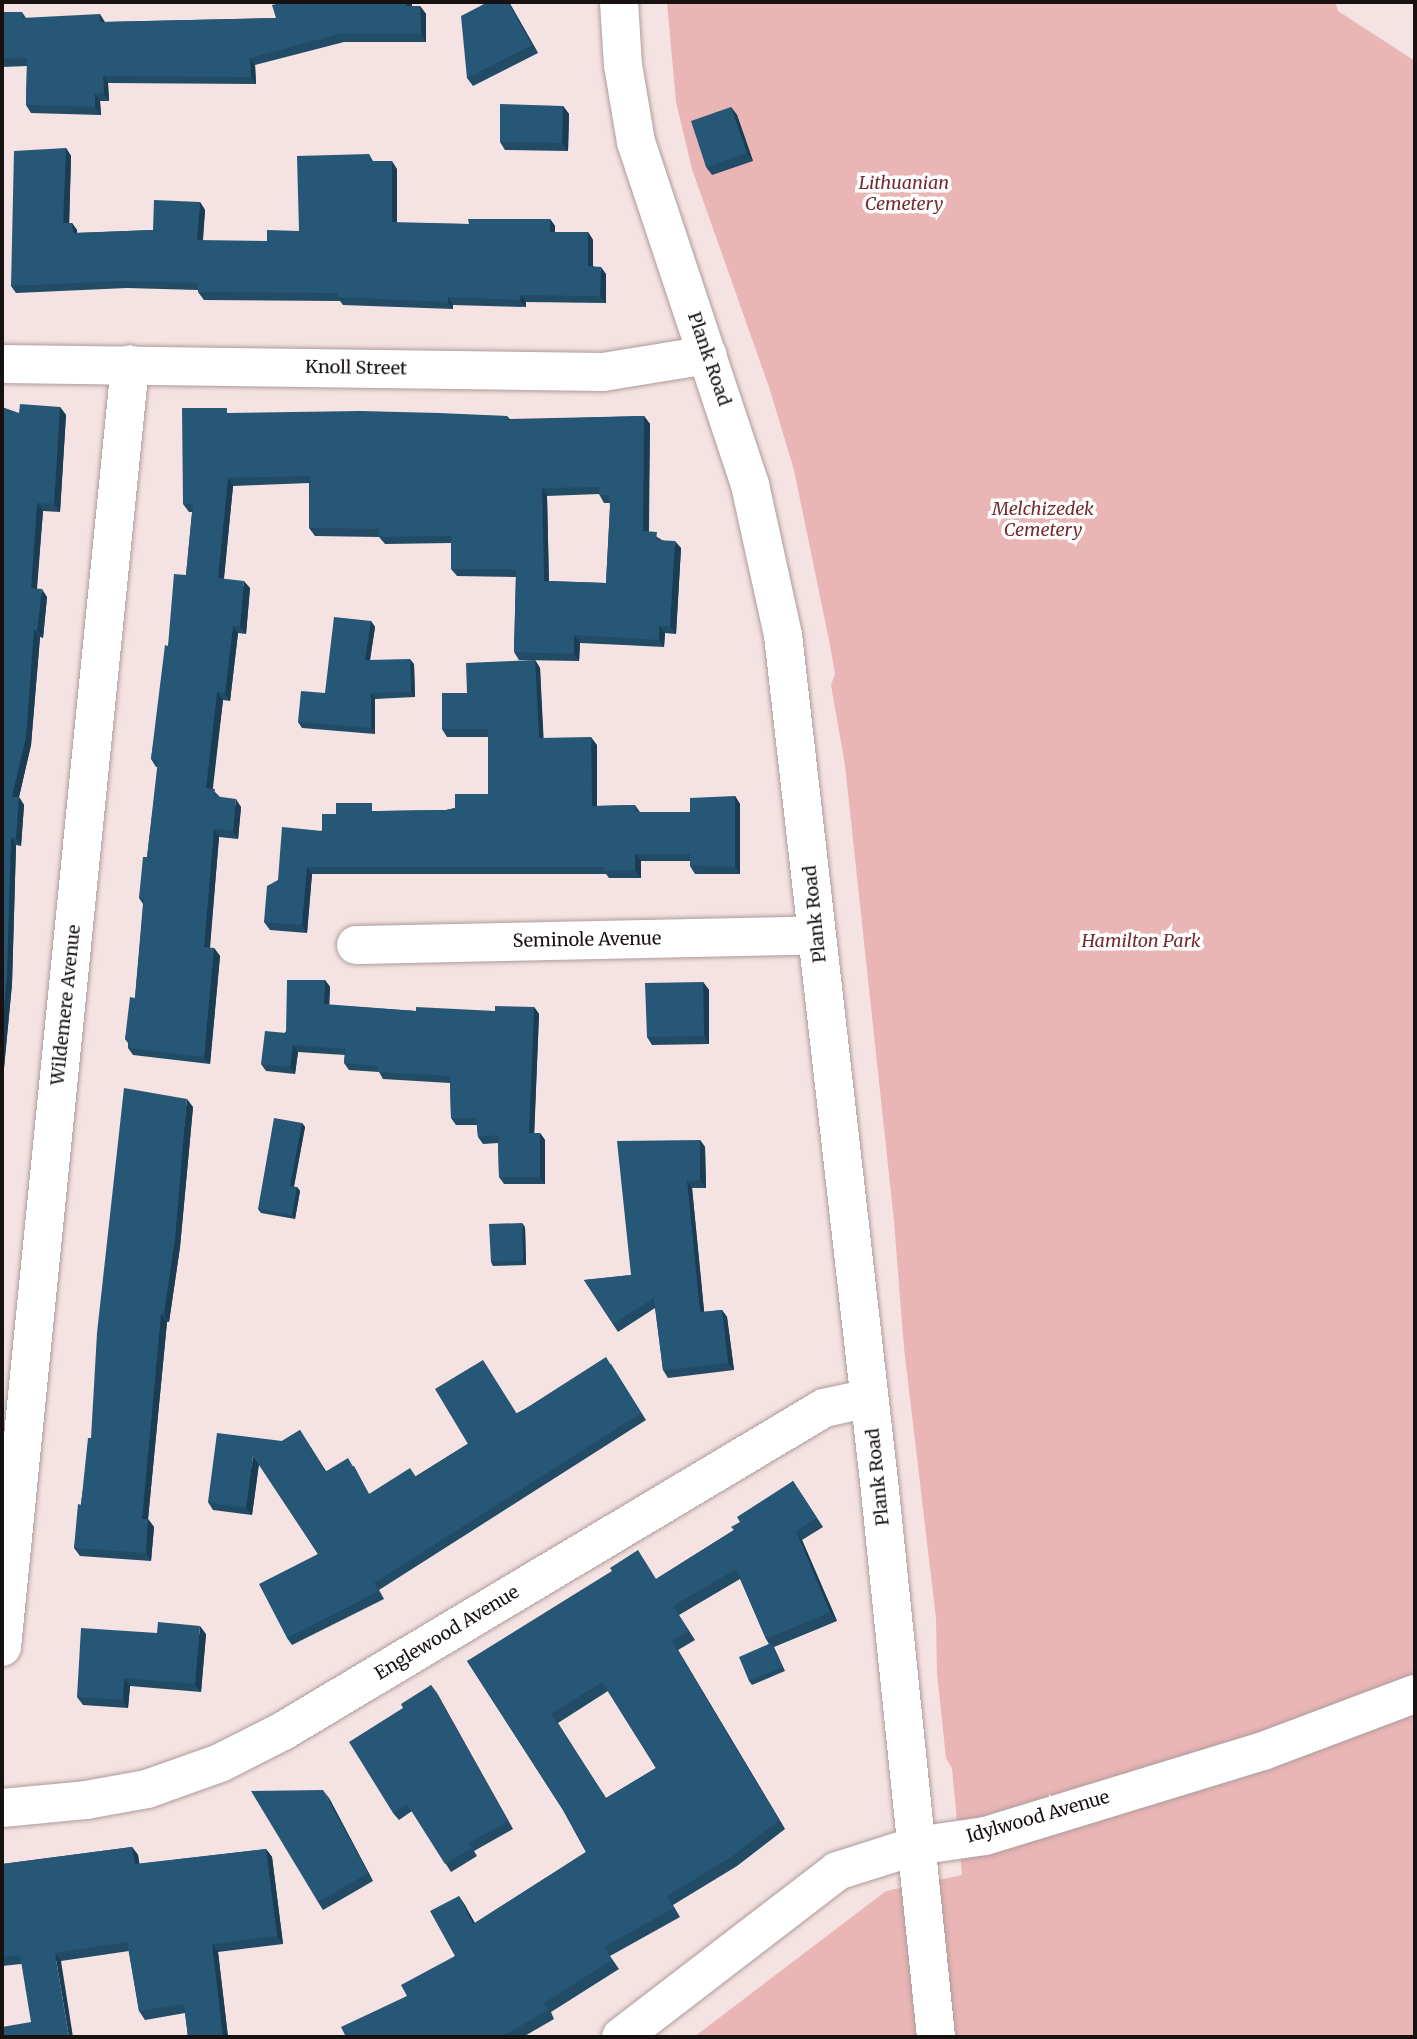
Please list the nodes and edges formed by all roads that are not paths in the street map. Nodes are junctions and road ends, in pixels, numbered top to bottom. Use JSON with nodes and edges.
{"nodes":[{"id":1,"x":619,"y":2,"type":"edge"},
{"id":2,"x":708,"y":355,"type":"junction"},
{"id":3,"x":2,"y":364,"type":"edge"},
{"id":4,"x":130,"y":364,"type":"junction"},
{"id":5,"x":817,"y":935,"type":"junction"},
{"id":6,"x":356,"y":946,"type":"dead end"},
{"id":7,"x":870,"y":1398,"type":"junction"},
{"id":8,"x":2,"y":1647,"type":"edge"},
{"id":9,"x":1415,"y":1694,"type":"edge"},
{"id":10,"x":2,"y":1808,"type":"edge"},
{"id":11,"x":916,"y":1846,"type":"junction"},
{"id":12,"x":621,"y":2037,"type":"edge"},
{"id":13,"x":936,"y":2037,"type":"edge"}],
"edges":[{"from":1,"to":2,"type":"street","name":"Plank Road"},
{"from":2,"to":4,"type":"street","name":"Knoll Street"},
{"from":2,"to":5,"type":"street","name":"Plank Road"},
{"from":3,"to":4,"type":"street","name":"Knoll Street"},
{"from":4,"to":8,"type":"street","name":"Wildemere Avenue"},
{"from":5,"to":6,"type":"street","name":"Seminole Avenue"},
{"from":5,"to":7,"type":"street","name":"Plank Road"},
{"from":7,"to":10,"type":"street","name":"Englewood Avenue"},
{"from":7,"to":11,"type":"street","name":"Plank Road"},
{"from":9,"to":11,"type":"street","name":"Idylwood Avenue"},
{"from":11,"to":12,"type":"street","name":"Idylwood Avenue"},
{"from":11,"to":13,"type":"street","name":"Plank Road"}]}
